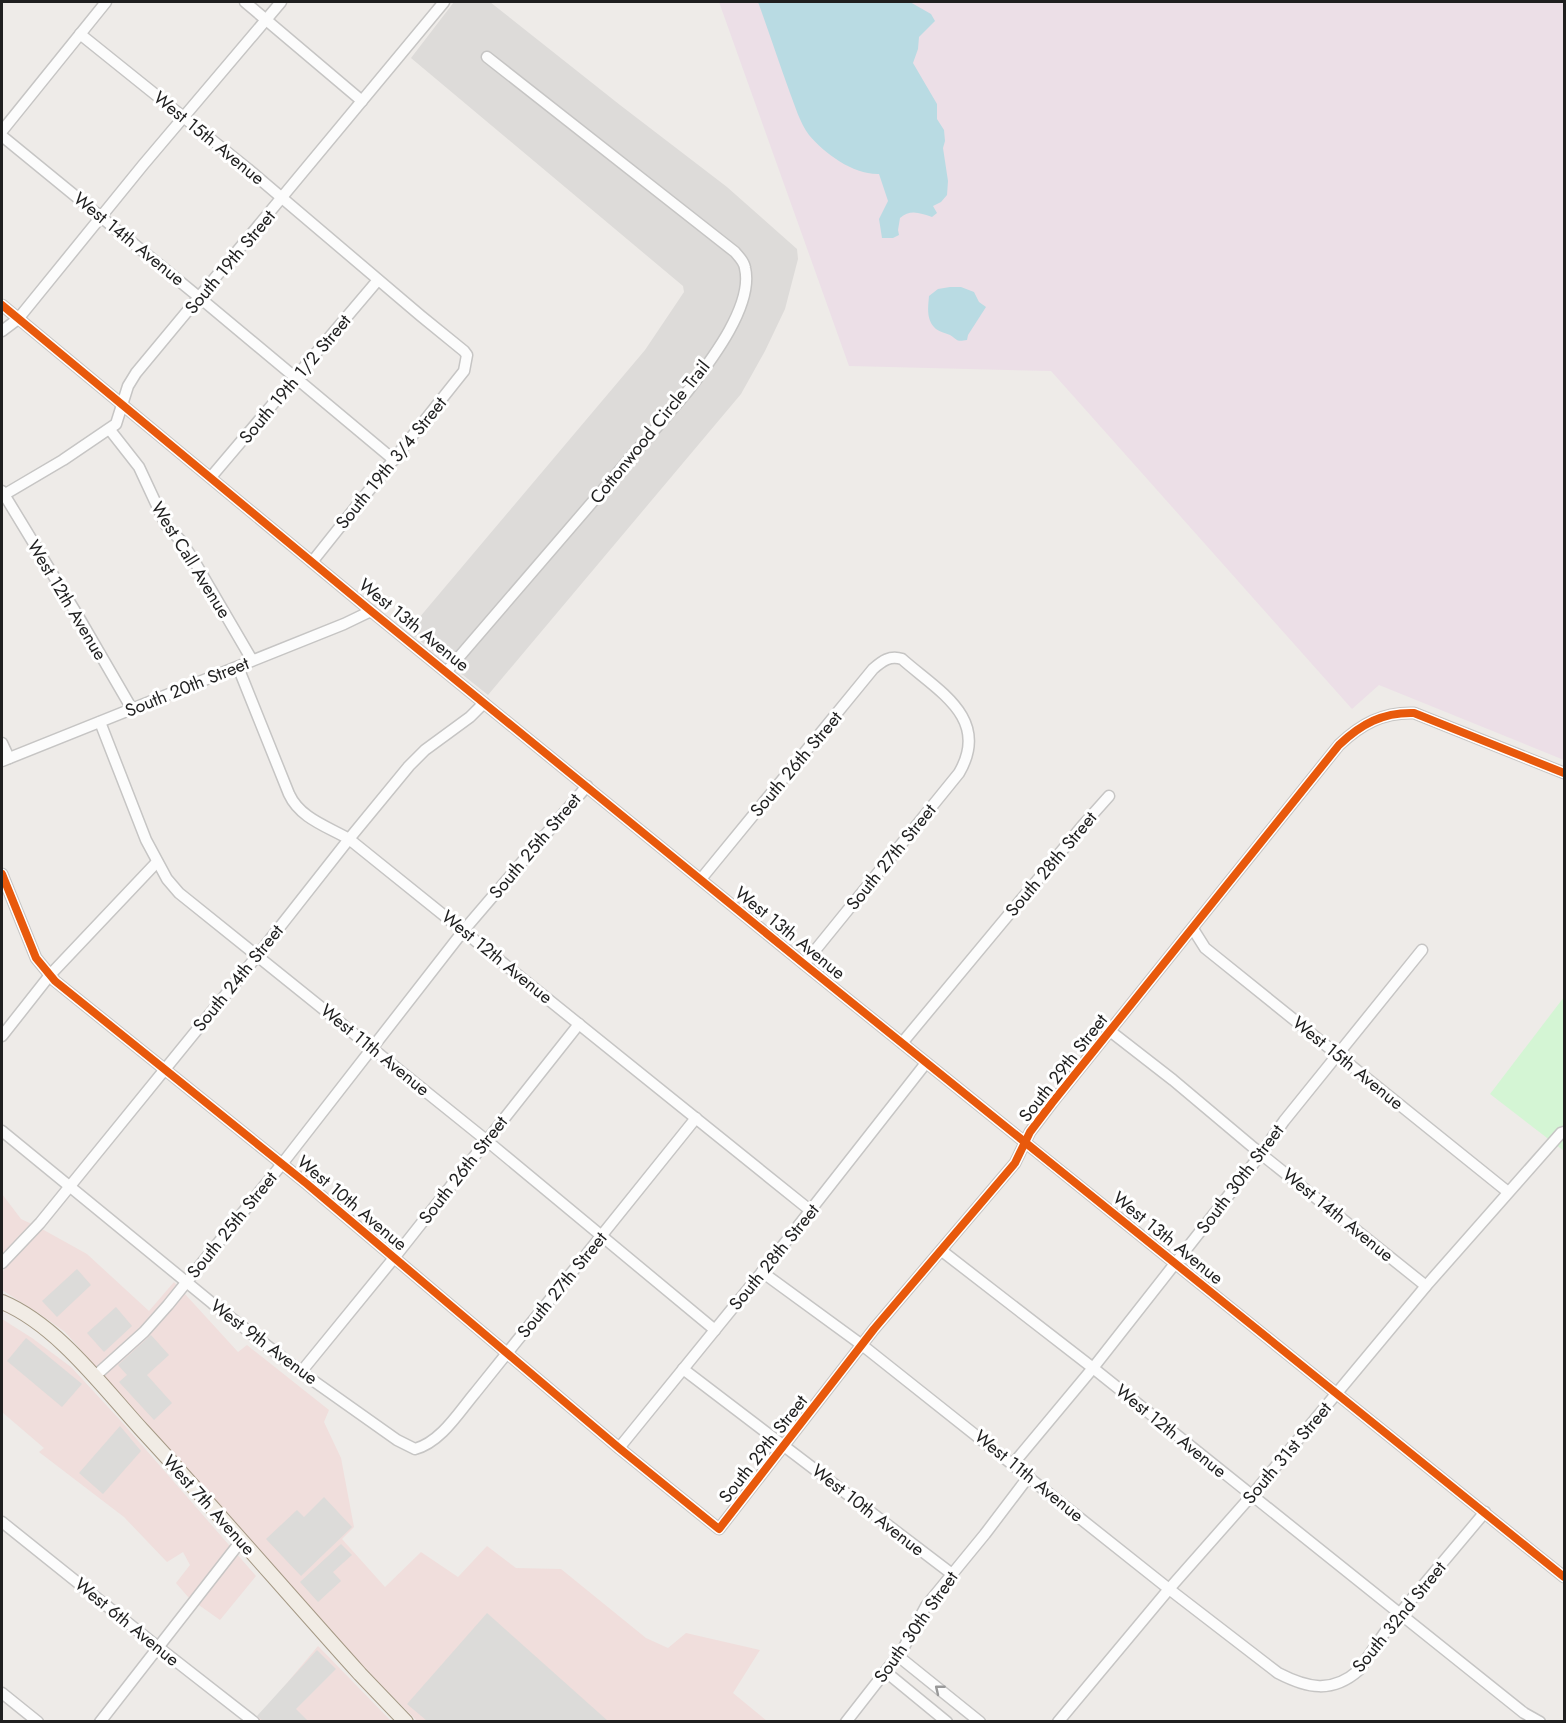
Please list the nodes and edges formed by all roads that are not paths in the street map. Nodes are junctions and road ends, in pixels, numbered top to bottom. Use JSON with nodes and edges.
{"nodes":[{"id":1,"x":106,"y":2,"type":"edge"},
{"id":2,"x":245,"y":2,"type":"edge"},
{"id":3,"x":281,"y":2,"type":"edge"},
{"id":4,"x":444,"y":2,"type":"edge"},
{"id":5,"x":266,"y":19,"type":"junction"},
{"id":6,"x":80,"y":34,"type":"junction"},
{"id":7,"x":487,"y":57,"type":"dead end"},
{"id":8,"x":362,"y":101,"type":"junction"},
{"id":9,"x":183,"y":117,"type":"junction"},
{"id":10,"x":2,"y":131,"type":"edge"},
{"id":11,"x":2,"y":135,"type":"edge"},
{"id":12,"x":282,"y":198,"type":"junction"},
{"id":13,"x":102,"y":217,"type":"junction"},
{"id":14,"x":378,"y":280,"type":"junction"},
{"id":15,"x":200,"y":298,"type":"junction"},
{"id":16,"x":2,"y":305,"type":"edge"},
{"id":17,"x":18,"y":319,"type":"junction"},
{"id":18,"x":2,"y":331,"type":"edge"},
{"id":19,"x":467,"y":363,"type":"joint"},
{"id":20,"x":296,"y":378,"type":"junction"},
{"id":21,"x":124,"y":405,"type":"junction"},
{"id":22,"x":110,"y":430,"type":"junction"},
{"id":23,"x":394,"y":460,"type":"junction"},
{"id":24,"x":211,"y":477,"type":"junction"},
{"id":25,"x":2,"y":494,"type":"edge"},
{"id":26,"x":312,"y":562,"type":"junction"},
{"id":27,"x":371,"y":611,"type":"junction"},
{"id":28,"x":896,"y":657,"type":"joint"},
{"id":29,"x":252,"y":660,"type":"junction"},
{"id":30,"x":238,"y":667,"type":"junction"},
{"id":31,"x":447,"y":671,"type":"junction"},
{"id":32,"x":484,"y":703,"type":"junction"},
{"id":33,"x":132,"y":709,"type":"junction"},
{"id":34,"x":100,"y":722,"type":"junction"},
{"id":35,"x":2,"y":743,"type":"edge"},
{"id":36,"x":5,"y":759,"type":"edge"},
{"id":37,"x":1564,"y":773,"type":"edge"},
{"id":38,"x":587,"y":786,"type":"junction"},
{"id":39,"x":1109,"y":796,"type":"dead end"},
{"id":40,"x":349,"y":839,"type":"junction"},
{"id":41,"x":157,"y":862,"type":"junction"},
{"id":42,"x":2,"y":874,"type":"edge"},
{"id":43,"x":701,"y":879,"type":"junction"},
{"id":44,"x":1193,"y":929,"type":"junction"},
{"id":45,"x":464,"y":930,"type":"junction"},
{"id":46,"x":1422,"y":950,"type":"dead end"},
{"id":47,"x":257,"y":956,"type":"junction"},
{"id":48,"x":804,"y":964,"type":"junction"},
{"id":49,"x":50,"y":975,"type":"junction"},
{"id":50,"x":579,"y":1024,"type":"junction"},
{"id":51,"x":1110,"y":1031,"type":"junction"},
{"id":52,"x":2,"y":1036,"type":"edge"},
{"id":53,"x":902,"y":1043,"type":"junction"},
{"id":54,"x":372,"y":1047,"type":"junction"},
{"id":55,"x":1338,"y":1054,"type":"junction"},
{"id":56,"x":926,"y":1063,"type":"junction"},
{"id":57,"x":163,"y":1069,"type":"junction"},
{"id":58,"x":696,"y":1118,"type":"junction"},
{"id":59,"x":2,"y":1131,"type":"edge"},
{"id":60,"x":1564,"y":1132,"type":"edge"},
{"id":61,"x":486,"y":1140,"type":"junction"},
{"id":62,"x":1025,"y":1143,"type":"junction"},
{"id":63,"x":1261,"y":1154,"type":"junction"},
{"id":64,"x":282,"y":1164,"type":"junction"},
{"id":65,"x":70,"y":1186,"type":"junction"},
{"id":66,"x":1508,"y":1192,"type":"junction"},
{"id":67,"x":811,"y":1211,"type":"junction"},
{"id":68,"x":602,"y":1235,"type":"junction"},
{"id":69,"x":942,"y":1251,"type":"junction"},
{"id":70,"x":394,"y":1258,"type":"junction"},
{"id":71,"x":2,"y":1263,"type":"edge"},
{"id":72,"x":1176,"y":1263,"type":"junction"},
{"id":73,"x":762,"y":1272,"type":"junction"},
{"id":74,"x":187,"y":1282,"type":"junction"},
{"id":75,"x":1426,"y":1286,"type":"junction"},
{"id":76,"x":2,"y":1302,"type":"edge"},
{"id":77,"x":715,"y":1330,"type":"junction"},
{"id":78,"x":862,"y":1345,"type":"junction"},
{"id":79,"x":507,"y":1353,"type":"junction"},
{"id":80,"x":1093,"y":1368,"type":"junction"},
{"id":81,"x":683,"y":1369,"type":"junction"},
{"id":82,"x":301,"y":1372,"type":"junction"},
{"id":83,"x":94,"y":1377,"type":"junction"},
{"id":84,"x":1336,"y":1395,"type":"junction"},
{"id":85,"x":785,"y":1445,"type":"junction"},
{"id":86,"x":422,"y":1447,"type":"joint"},
{"id":87,"x":619,"y":1448,"type":"junction"},
{"id":88,"x":1013,"y":1464,"type":"junction"},
{"id":89,"x":1029,"y":1476,"type":"junction"},
{"id":90,"x":1252,"y":1495,"type":"junction"},
{"id":91,"x":1485,"y":1512,"type":"junction"},
{"id":92,"x":2,"y":1522,"type":"edge"},
{"id":93,"x":719,"y":1529,"type":"joint"},
{"id":94,"x":241,"y":1540,"type":"junction"},
{"id":95,"x":952,"y":1574,"type":"junction"},
{"id":96,"x":1564,"y":1577,"type":"edge"},
{"id":97,"x":1169,"y":1589,"type":"junction"},
{"id":98,"x":1400,"y":1615,"type":"junction"},
{"id":99,"x":158,"y":1647,"type":"junction"},
{"id":100,"x":898,"y":1656,"type":"junction"},
{"id":101,"x":886,"y":1672,"type":"junction"},
{"id":102,"x":1294,"y":1681,"type":"joint"},
{"id":103,"x":2,"y":1693,"type":"edge"},
{"id":104,"x":38,"y":1722,"type":"edge"},
{"id":105,"x":100,"y":1722,"type":"edge"},
{"id":106,"x":254,"y":1722,"type":"edge"},
{"id":107,"x":406,"y":1722,"type":"edge"},
{"id":108,"x":846,"y":1722,"type":"edge"},
{"id":109,"x":947,"y":1722,"type":"edge"},
{"id":110,"x":980,"y":1722,"type":"edge"},
{"id":111,"x":1058,"y":1722,"type":"edge"},
{"id":112,"x":1540,"y":1722,"type":"edge"}],
"edges":[{"from":1,"to":6,"type":"street"},
{"from":2,"to":5,"type":"street"},
{"from":3,"to":5,"type":"street"},
{"from":4,"to":8,"type":"street","name":"South 19th Street"},
{"from":5,"to":8,"type":"street"},
{"from":5,"to":9,"type":"street"},
{"from":6,"to":9,"type":"street","name":"West 15th Avenue"},
{"from":6,"to":10,"type":"street"},
{"from":7,"to":31,"type":"street","name":"Cottonwood Circle Trail"},
{"from":8,"to":12,"type":"street","name":"South 19th Street"},
{"from":9,"to":12,"type":"street","name":"West 15th Avenue"},
{"from":9,"to":13,"type":"street"},
{"from":11,"to":13,"type":"street","name":"West 14th Avenue"},
{"from":12,"to":14,"type":"street","name":"West 15th Avenue"},
{"from":12,"to":15,"type":"street","name":"South 19th Street"},
{"from":13,"to":15,"type":"street","name":"West 14th Avenue"},
{"from":13,"to":17,"type":"street"},
{"from":14,"to":19,"type":"street","name":"West 15th Avenue"},
{"from":14,"to":20,"type":"street","name":"South 19th 1/2 Street"},
{"from":15,"to":20,"type":"street","name":"West 14th Avenue"},
{"from":15,"to":21,"type":"street","name":"South 19th Street"},
{"from":16,"to":17,"type":"street","name":"West 13th Avenue"},
{"from":17,"to":18,"type":"street"},
{"from":17,"to":21,"type":"street","name":"West 13th Avenue"},
{"from":19,"to":23,"type":"street","name":"South 19th 3/4 Street"},
{"from":20,"to":23,"type":"street","name":"West 14th Avenue"},
{"from":20,"to":24,"type":"street","name":"South 19th 1/2 Street"},
{"from":21,"to":22,"type":"street","name":"South 19th Street"},
{"from":21,"to":24,"type":"street","name":"West 13th Avenue"},
{"from":22,"to":25,"type":"street","name":"South 19th Street"},
{"from":22,"to":29,"type":"street","name":"West Call Avenue"},
{"from":23,"to":26,"type":"street","name":"South 19th 3/4 Street"},
{"from":24,"to":26,"type":"street","name":"West 13th Avenue"},
{"from":25,"to":33,"type":"street","name":"West 12th Avenue"},
{"from":26,"to":27,"type":"street","name":"West 13th Avenue"},
{"from":27,"to":29,"type":"street","name":"South 20th Street"},
{"from":27,"to":31,"type":"street","name":"West 13th Avenue"},
{"from":28,"to":43,"type":"street","name":"South 26th Street"},
{"from":28,"to":48,"type":"street","name":"South 27th Street"},
{"from":29,"to":30,"type":"street","name":"South 20th Street"},
{"from":30,"to":33,"type":"street","name":"South 20th Street"},
{"from":30,"to":40,"type":"street","name":"West 12th Avenue"},
{"from":31,"to":32,"type":"street","name":"West 13th Avenue"},
{"from":32,"to":38,"type":"street","name":"West 13th Avenue"},
{"from":32,"to":40,"type":"street","name":"South 24th Street"},
{"from":33,"to":34,"type":"street","name":"South 20th Street"},
{"from":34,"to":36,"type":"street","name":"South 20th Street"},
{"from":34,"to":41,"type":"street","name":"West 11th Avenue"},
{"from":35,"to":36,"type":"street"},
{"from":37,"to":44,"type":"street","name":"South 29th Street"},
{"from":38,"to":43,"type":"street","name":"West 13th Avenue"},
{"from":38,"to":45,"type":"street","name":"South 25th Street"},
{"from":39,"to":53,"type":"street","name":"South 28th Street"},
{"from":40,"to":45,"type":"street","name":"West 12th Avenue"},
{"from":40,"to":47,"type":"street","name":"South 24th Street"},
{"from":41,"to":47,"type":"street","name":"West 11th Avenue"},
{"from":41,"to":49,"type":"street"},
{"from":42,"to":49,"type":"street","name":"West 10th Avenue"},
{"from":43,"to":48,"type":"street","name":"West 13th Avenue"},
{"from":44,"to":51,"type":"street","name":"South 29th Street"},
{"from":44,"to":55,"type":"street","name":"West 15th Avenue"},
{"from":45,"to":50,"type":"street","name":"West 12th Avenue"},
{"from":45,"to":54,"type":"street","name":"South 25th Street"},
{"from":46,"to":55,"type":"street","name":"South 30th Street"},
{"from":47,"to":54,"type":"street","name":"West 11th Avenue"},
{"from":47,"to":57,"type":"street","name":"South 24th Street"},
{"from":48,"to":53,"type":"street","name":"West 13th Avenue"},
{"from":49,"to":52,"type":"street"},
{"from":49,"to":57,"type":"street","name":"West 10th Avenue"},
{"from":50,"to":58,"type":"street","name":"West 12th Avenue"},
{"from":50,"to":61,"type":"street","name":"South 26th Street"},
{"from":51,"to":62,"type":"street","name":"South 29th Street"},
{"from":51,"to":63,"type":"street","name":"West 14th Avenue"},
{"from":53,"to":56,"type":"street","name":"West 13th Avenue"},
{"from":54,"to":61,"type":"street","name":"West 11th Avenue"},
{"from":54,"to":64,"type":"street","name":"South 25th Street"},
{"from":55,"to":63,"type":"street","name":"South 30th Street"},
{"from":55,"to":66,"type":"street","name":"West 15th Avenue"},
{"from":56,"to":62,"type":"street","name":"West 13th Avenue"},
{"from":56,"to":67,"type":"street","name":"South 28th Street"},
{"from":57,"to":64,"type":"street","name":"West 10th Avenue"},
{"from":57,"to":65,"type":"street","name":"South 24th Street"},
{"from":58,"to":67,"type":"street","name":"West 12th Avenue"},
{"from":58,"to":68,"type":"street","name":"South 27th Street"},
{"from":59,"to":65,"type":"street","name":"West 9th Avenue"},
{"from":60,"to":66,"type":"street","name":"South 31st Street"},
{"from":61,"to":68,"type":"street","name":"West 11th Avenue"},
{"from":61,"to":70,"type":"street","name":"South 26th Street"},
{"from":62,"to":69,"type":"street","name":"South 29th Street"},
{"from":62,"to":72,"type":"street","name":"West 13th Avenue"},
{"from":63,"to":72,"type":"street","name":"South 30th Street"},
{"from":63,"to":75,"type":"street","name":"West 14th Avenue"},
{"from":64,"to":70,"type":"street","name":"West 10th Avenue"},
{"from":64,"to":74,"type":"street","name":"South 25th Street"},
{"from":65,"to":71,"type":"street","name":"South 24th Street"},
{"from":65,"to":74,"type":"street","name":"West 9th Avenue"},
{"from":66,"to":75,"type":"street","name":"South 31st Street"},
{"from":67,"to":73,"type":"street","name":"South 28th Street"},
{"from":68,"to":77,"type":"street","name":"West 11th Avenue"},
{"from":68,"to":79,"type":"street","name":"South 27th Street"},
{"from":69,"to":78,"type":"street","name":"South 29th Street"},
{"from":69,"to":80,"type":"street","name":"West 12th Avenue"},
{"from":70,"to":79,"type":"street","name":"West 10th Avenue"},
{"from":70,"to":82,"type":"street","name":"South 26th Street"},
{"from":72,"to":80,"type":"street","name":"South 30th Street"},
{"from":72,"to":84,"type":"street","name":"West 13th Avenue"},
{"from":73,"to":77,"type":"street","name":"South 28th Street"},
{"from":73,"to":78,"type":"street","name":"West 11th Avenue"},
{"from":74,"to":82,"type":"street","name":"West 9th Avenue"},
{"from":74,"to":83,"type":"street","name":"South 25th Street"},
{"from":75,"to":84,"type":"street","name":"South 31st Street"},
{"from":76,"to":83,"type":"main road","name":"West 7th Avenue"},
{"from":77,"to":81,"type":"street","name":"South 28th Street"},
{"from":78,"to":85,"type":"street","name":"South 29th Street"},
{"from":78,"to":88,"type":"street","name":"West 11th Avenue"},
{"from":79,"to":86,"type":"street","name":"South 27th Street"},
{"from":79,"to":87,"type":"street","name":"West 10th Avenue"},
{"from":80,"to":88,"type":"street","name":"South 30th Street"},
{"from":80,"to":90,"type":"street","name":"West 12th Avenue"},
{"from":81,"to":85,"type":"street","name":"West 10th Avenue"},
{"from":81,"to":87,"type":"street","name":"South 28th Street"},
{"from":82,"to":86,"type":"street","name":"West 9th Avenue"},
{"from":83,"to":94,"type":"main road","name":"West 7th Avenue"},
{"from":84,"to":90,"type":"street","name":"South 31st Street"},
{"from":84,"to":91,"type":"street","name":"West 13th Avenue"},
{"from":85,"to":93,"type":"street","name":"South 29th Street"},
{"from":85,"to":95,"type":"street","name":"West 10th Avenue"},
{"from":87,"to":93,"type":"street","name":"West 10th Avenue"},
{"from":88,"to":89,"type":"street","name":"West 11th Avenue"},
{"from":89,"to":95,"type":"street","name":"South 30th Street"},
{"from":89,"to":97,"type":"street","name":"West 11th Avenue"},
{"from":90,"to":97,"type":"street","name":"South 31st Street"},
{"from":90,"to":98,"type":"street","name":"West 12th Avenue"},
{"from":91,"to":96,"type":"street","name":"West 13th Avenue"},
{"from":91,"to":98,"type":"street","name":"South 32nd Street"},
{"from":92,"to":99,"type":"street","name":"West 6th Avenue"},
{"from":94,"to":99,"type":"street"},
{"from":94,"to":107,"type":"main road","name":"West 7th Avenue"},
{"from":95,"to":100,"type":"street","name":"South 30th Street"},
{"from":97,"to":102,"type":"street","name":"West 11th Avenue"},
{"from":97,"to":111,"type":"street","name":"South 31st Street"},
{"from":98,"to":102,"type":"street","name":"South 32nd Street"},
{"from":98,"to":112,"type":"street","name":"West 12th Avenue"},
{"from":99,"to":105,"type":"street"},
{"from":99,"to":106,"type":"street","name":"West 6th Avenue"},
{"from":100,"to":101,"type":"street","name":"South 30th Street"},
{"from":110,"to":100,"type":"street","one_way":true},
{"from":101,"to":108,"type":"street","name":"South 30th Street"},
{"from":101,"to":109,"type":"street"},
{"from":103,"to":104,"type":"street"}]}
